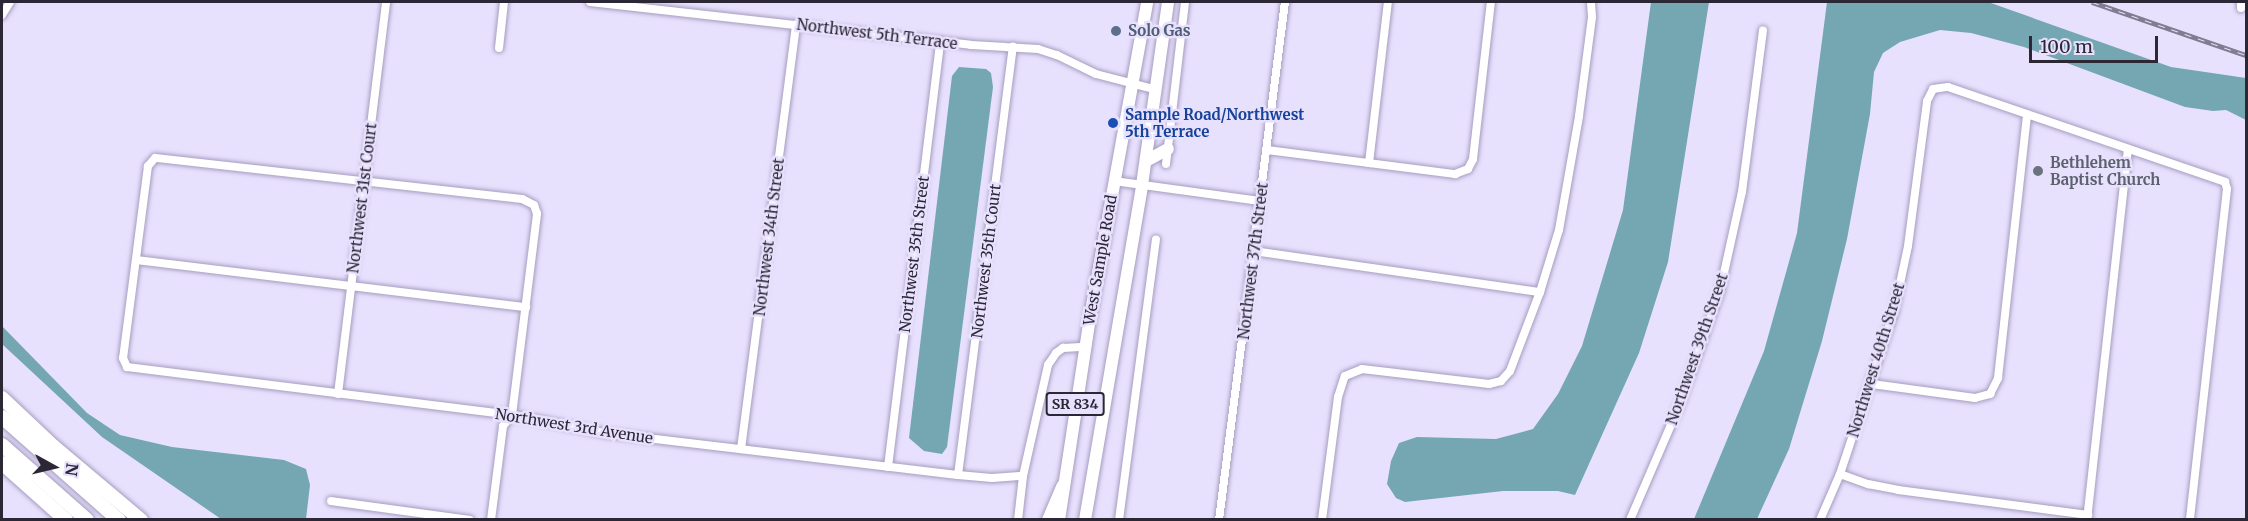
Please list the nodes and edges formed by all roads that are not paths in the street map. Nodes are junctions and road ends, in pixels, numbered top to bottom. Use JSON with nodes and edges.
{"nodes":[{"id":1,"x":10,"y":2,"type":"edge"},
{"id":2,"x":386,"y":2,"type":"edge"},
{"id":3,"x":504,"y":2,"type":"edge"},
{"id":4,"x":590,"y":2,"type":"edge"},
{"id":5,"x":1147,"y":2,"type":"edge"},
{"id":6,"x":1168,"y":2,"type":"edge"},
{"id":7,"x":1185,"y":2,"type":"edge"},
{"id":8,"x":1285,"y":2,"type":"edge"},
{"id":9,"x":1388,"y":2,"type":"edge"},
{"id":10,"x":1491,"y":2,"type":"edge"},
{"id":11,"x":1591,"y":2,"type":"edge"},
{"id":12,"x":2,"y":15,"type":"edge"},
{"id":13,"x":796,"y":24,"type":"junction"},
{"id":14,"x":1763,"y":30,"type":"dead end"},
{"id":15,"x":940,"y":41,"type":"junction"},
{"id":16,"x":1013,"y":47,"type":"junction"},
{"id":17,"x":499,"y":48,"type":"dead end"},
{"id":18,"x":1132,"y":85,"type":"junction"},
{"id":19,"x":1157,"y":90,"type":"junction"},
{"id":20,"x":2027,"y":115,"type":"junction"},
{"id":21,"x":1168,"y":149,"type":"junction"},
{"id":22,"x":1267,"y":150,"type":"junction"},
{"id":23,"x":2127,"y":150,"type":"junction"},
{"id":24,"x":1146,"y":160,"type":"junction"},
{"id":25,"x":1369,"y":163,"type":"junction"},
{"id":26,"x":1166,"y":164,"type":"dead end"},
{"id":27,"x":363,"y":180,"type":"junction"},
{"id":28,"x":1114,"y":181,"type":"junction"},
{"id":29,"x":1142,"y":185,"type":"junction"},
{"id":30,"x":1260,"y":201,"type":"junction"},
{"id":31,"x":1156,"y":239,"type":"dead end"},
{"id":32,"x":1254,"y":251,"type":"junction"},
{"id":33,"x":136,"y":260,"type":"junction"},
{"id":34,"x":351,"y":287,"type":"junction"},
{"id":35,"x":1540,"y":292,"type":"junction"},
{"id":36,"x":526,"y":307,"type":"junction"},
{"id":37,"x":1085,"y":346,"type":"junction"},
{"id":38,"x":1872,"y":384,"type":"junction"},
{"id":39,"x":338,"y":394,"type":"junction"},
{"id":40,"x":2,"y":398,"type":"edge"},
{"id":41,"x":512,"y":415,"type":"junction"},
{"id":42,"x":2,"y":417,"type":"edge"},
{"id":43,"x":2,"y":445,"type":"edge"},
{"id":44,"x":741,"y":449,"type":"junction"},
{"id":45,"x":2,"y":463,"type":"edge"},
{"id":46,"x":888,"y":467,"type":"junction"},
{"id":47,"x":1840,"y":474,"type":"junction"},
{"id":48,"x":958,"y":475,"type":"junction"},
{"id":49,"x":1023,"y":476,"type":"junction"},
{"id":50,"x":1063,"y":487,"type":"junction"},
{"id":51,"x":331,"y":501,"type":"dead end"},
{"id":52,"x":2087,"y":517,"type":"edge"},
{"id":53,"x":66,"y":519,"type":"edge"},
{"id":54,"x":87,"y":519,"type":"edge"},
{"id":55,"x":119,"y":519,"type":"edge"},
{"id":56,"x":141,"y":519,"type":"edge"},
{"id":57,"x":470,"y":519,"type":"edge"},
{"id":58,"x":491,"y":519,"type":"edge"},
{"id":59,"x":1018,"y":519,"type":"edge"},
{"id":60,"x":1049,"y":519,"type":"edge"},
{"id":61,"x":1059,"y":519,"type":"edge"},
{"id":62,"x":1085,"y":519,"type":"edge"},
{"id":63,"x":1119,"y":519,"type":"edge"},
{"id":64,"x":1219,"y":519,"type":"edge"},
{"id":65,"x":1322,"y":519,"type":"edge"},
{"id":66,"x":1630,"y":519,"type":"edge"},
{"id":67,"x":1820,"y":519,"type":"edge"},
{"id":68,"x":2190,"y":519,"type":"edge"}],
"edges":[{"from":1,"to":12,"type":"street"},
{"from":2,"to":27,"type":"street","name":"Northwest 31st Court"},
{"from":3,"to":17,"type":"street"},
{"from":4,"to":13,"type":"street","name":"Northwest 5th Terrace"},
{"from":5,"to":18,"type":"main road","name":"West Sample Road","number":"SR 834"},
{"from":6,"to":19,"type":"main road","name":"West Sample Road","number":"SR 834"},
{"from":7,"to":21,"type":"street"},
{"from":8,"to":22,"type":"street","name":"Northwest 37th Street"},
{"from":9,"to":25,"type":"street"},
{"from":10,"to":25,"type":"street"},
{"from":11,"to":35,"type":"street"},
{"from":13,"to":15,"type":"street","name":"Northwest 5th Terrace"},
{"from":13,"to":44,"type":"street","name":"Northwest 34th Street"},
{"from":14,"to":66,"type":"street","name":"Northwest 39th Street"},
{"from":15,"to":16,"type":"street","name":"Northwest 5th Terrace"},
{"from":15,"to":46,"type":"street","name":"Northwest 35th Street"},
{"from":16,"to":18,"type":"street","name":"Northwest 5th Terrace"},
{"from":16,"to":48,"type":"street","name":"Northwest 35th Court"},
{"from":18,"to":19,"type":"street","name":"Northwest 5th Terrace"},
{"from":18,"to":28,"type":"main road","name":"West Sample Road","number":"SR 834"},
{"from":19,"to":24,"type":"main road","name":"West Sample Road","number":"SR 834"},
{"from":20,"to":23,"type":"street"},
{"from":20,"to":38,"type":"street","name":"Northwest 40th Street"},
{"from":20,"to":38,"type":"street"},
{"from":21,"to":24,"type":"main road"},
{"from":21,"to":26,"type":"street"},
{"from":22,"to":25,"type":"street"},
{"from":22,"to":30,"type":"street","name":"Northwest 37th Street"},
{"from":23,"to":52,"type":"street"},
{"from":23,"to":68,"type":"street"},
{"from":24,"to":29,"type":"main road","name":"West Sample Road","number":"SR 834"},
{"from":27,"to":33,"type":"street"},
{"from":27,"to":34,"type":"street","name":"Northwest 31st Court"},
{"from":27,"to":36,"type":"street"},
{"from":28,"to":29,"type":"street"},
{"from":28,"to":37,"type":"main road","name":"West Sample Road","number":"SR 834"},
{"from":29,"to":30,"type":"street"},
{"from":29,"to":62,"type":"main road","name":"West Sample Road","number":"SR 834"},
{"from":30,"to":32,"type":"street","name":"Northwest 37th Street"},
{"from":31,"to":63,"type":"street"},
{"from":32,"to":35,"type":"street"},
{"from":32,"to":64,"type":"street","name":"Northwest 37th Street"},
{"from":33,"to":34,"type":"street"},
{"from":33,"to":39,"type":"street","name":"Northwest 3rd Avenue"},
{"from":34,"to":36,"type":"street"},
{"from":34,"to":39,"type":"street","name":"Northwest 31st Court"},
{"from":35,"to":65,"type":"street"},
{"from":36,"to":41,"type":"street"},
{"from":37,"to":49,"type":"street"},
{"from":37,"to":50,"type":"main road","name":"West Sample Road","number":"SR 834"},
{"from":38,"to":47,"type":"street","name":"Northwest 40th Street"},
{"from":39,"to":41,"type":"street","name":"Northwest 3rd Avenue"},
{"from":40,"to":56,"type":"highway"},
{"from":41,"to":44,"type":"street","name":"Northwest 3rd Avenue"},
{"from":41,"to":58,"type":"street"},
{"from":42,"to":55,"type":"highway"},
{"from":43,"to":54,"type":"highway"},
{"from":44,"to":46,"type":"street","name":"Northwest 3rd Avenue"},
{"from":45,"to":53,"type":"highway"},
{"from":46,"to":48,"type":"street","name":"Northwest 3rd Avenue"},
{"from":47,"to":52,"type":"street"},
{"from":47,"to":67,"type":"street","name":"Northwest 40th Street"},
{"from":48,"to":49,"type":"street","name":"Northwest 3rd Avenue"},
{"from":49,"to":59,"type":"street"},
{"from":50,"to":60,"type":"highway"},
{"from":50,"to":61,"type":"main road","name":"West Sample Road","number":"SR 834"},
{"from":51,"to":57,"type":"street"}]}
